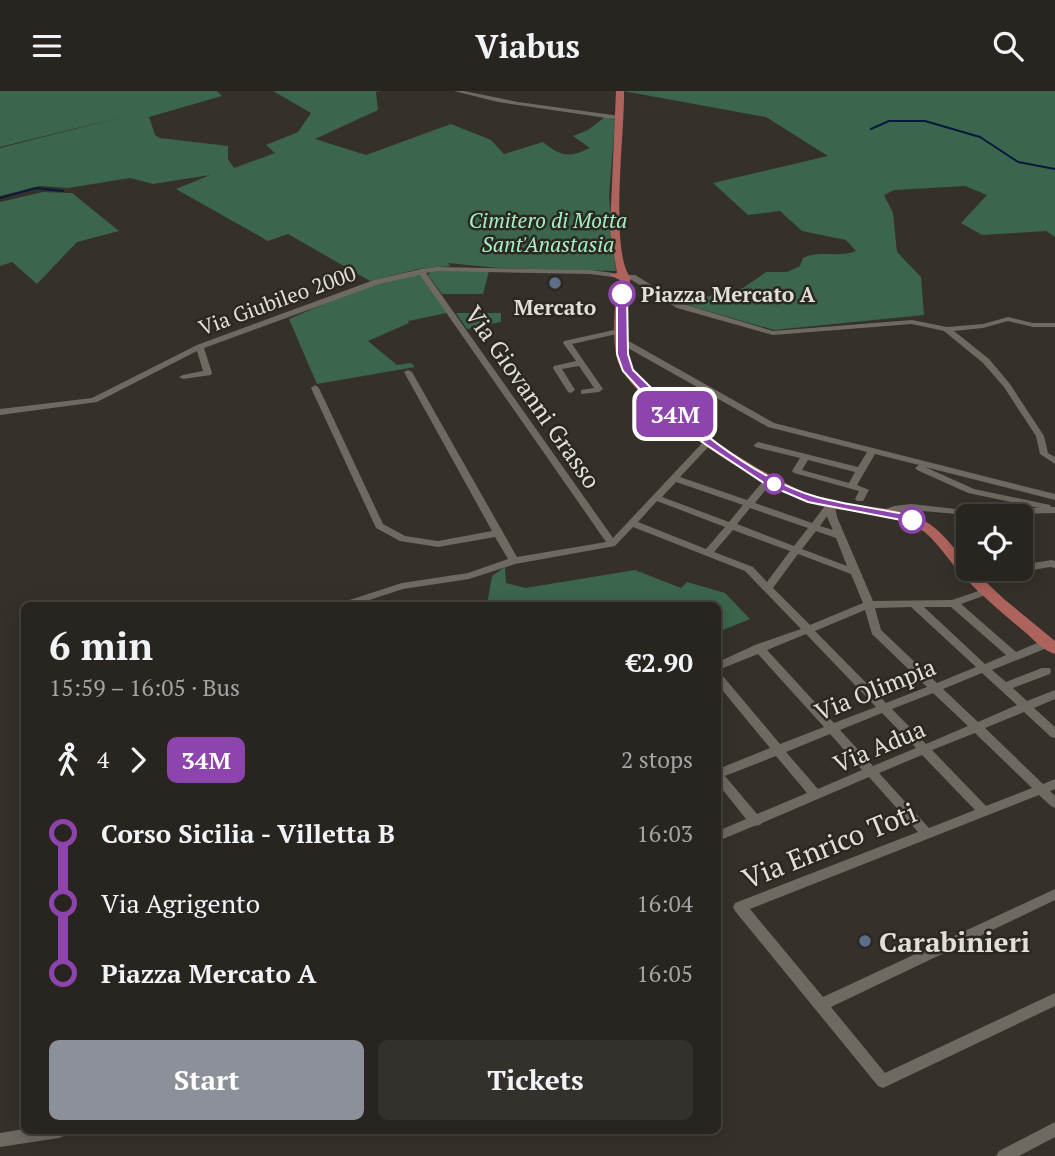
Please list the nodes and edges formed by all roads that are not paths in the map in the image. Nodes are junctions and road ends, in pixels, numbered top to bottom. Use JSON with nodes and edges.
{"nodes":[{"id":1,"x":457,"y":91,"type":"edge"},
{"id":2,"x":620,"y":91,"type":"edge"},
{"id":3,"x":620,"y":118,"type":"junction"},
{"id":4,"x":421,"y":271,"type":"junction"},
{"id":5,"x":619,"y":278,"type":"junction"},
{"id":6,"x":1055,"y":325,"type":"edge"},
{"id":7,"x":947,"y":329,"type":"junction"},
{"id":8,"x":623,"y":335,"type":"junction"},
{"id":9,"x":200,"y":347,"type":"junction"},
{"id":10,"x":579,"y":363,"type":"junction"},
{"id":11,"x":408,"y":372,"type":"dead end"},
{"id":12,"x":183,"y":377,"type":"dead end"},
{"id":13,"x":315,"y":388,"type":"dead end"},
{"id":14,"x":571,"y":390,"type":"dead end"},
{"id":15,"x":584,"y":392,"type":"dead end"},
{"id":16,"x":0,"y":412,"type":"edge"},
{"id":17,"x":709,"y":441,"type":"junction"},
{"id":18,"x":758,"y":445,"type":"dead end"},
{"id":19,"x":872,"y":451,"type":"junction"},
{"id":20,"x":805,"y":457,"type":"junction"},
{"id":21,"x":1055,"y":461,"type":"edge"},
{"id":22,"x":862,"y":471,"type":"junction"},
{"id":23,"x":936,"y":473,"type":"junction"},
{"id":24,"x":676,"y":479,"type":"junction"},
{"id":25,"x":768,"y":481,"type":"junction"},
{"id":26,"x":851,"y":487,"type":"junction"},
{"id":27,"x":1055,"y":497,"type":"edge"},
{"id":28,"x":657,"y":498,"type":"junction"},
{"id":29,"x":860,"y":499,"type":"dead end"},
{"id":30,"x":748,"y":505,"type":"junction"},
{"id":31,"x":831,"y":505,"type":"junction"},
{"id":32,"x":1055,"y":510,"type":"edge"},
{"id":33,"x":886,"y":512,"type":"junction"},
{"id":34,"x":633,"y":524,"type":"junction"},
{"id":35,"x":730,"y":526,"type":"junction"},
{"id":36,"x":813,"y":527,"type":"junction"},
{"id":37,"x":498,"y":533,"type":"junction"},
{"id":38,"x":840,"y":536,"type":"junction"},
{"id":39,"x":612,"y":544,"type":"junction"},
{"id":40,"x":796,"y":550,"type":"junction"},
{"id":41,"x":708,"y":553,"type":"junction"},
{"id":42,"x":956,"y":559,"type":"edge"},
{"id":43,"x":514,"y":561,"type":"junction"},
{"id":44,"x":1054,"y":564,"type":"edge"},
{"id":45,"x":1033,"y":567,"type":"edge"},
{"id":46,"x":855,"y":572,"type":"junction"},
{"id":47,"x":976,"y":581,"type":"edge"},
{"id":48,"x":768,"y":588,"type":"junction"},
{"id":49,"x":987,"y":591,"type":"junction"},
{"id":50,"x":353,"y":602,"type":"edge"},
{"id":51,"x":953,"y":603,"type":"junction"},
{"id":52,"x":914,"y":604,"type":"junction"},
{"id":53,"x":869,"y":605,"type":"junction"},
{"id":54,"x":809,"y":629,"type":"junction"},
{"id":55,"x":1051,"y":646,"type":"edge"},
{"id":56,"x":760,"y":648,"type":"junction"},
{"id":57,"x":1015,"y":657,"type":"junction"},
{"id":58,"x":721,"y":665,"type":"edge"},
{"id":59,"x":986,"y":670,"type":"junction"},
{"id":60,"x":1046,"y":671,"type":"dead end"},
{"id":61,"x":721,"y":682,"type":"edge"},
{"id":62,"x":934,"y":687,"type":"junction"},
{"id":63,"x":1005,"y":687,"type":"junction"},
{"id":64,"x":1055,"y":694,"type":"edge"},
{"id":65,"x":1025,"y":706,"type":"junction"},
{"id":66,"x":885,"y":708,"type":"junction"},
{"id":67,"x":832,"y":728,"type":"junction"},
{"id":68,"x":976,"y":728,"type":"junction"},
{"id":69,"x":1055,"y":734,"type":"edge"},
{"id":70,"x":778,"y":750,"type":"junction"},
{"id":71,"x":925,"y":750,"type":"junction"},
{"id":72,"x":872,"y":773,"type":"junction"},
{"id":73,"x":721,"y":774,"type":"edge"},
{"id":74,"x":721,"y":779,"type":"edge"},
{"id":75,"x":1055,"y":784,"type":"edge"},
{"id":76,"x":1040,"y":790,"type":"junction"},
{"id":77,"x":816,"y":795,"type":"junction"},
{"id":78,"x":1055,"y":803,"type":"edge"},
{"id":79,"x":984,"y":811,"type":"junction"},
{"id":80,"x":756,"y":822,"type":"junction"},
{"id":81,"x":926,"y":833,"type":"junction"},
{"id":82,"x":721,"y":834,"type":"edge"},
{"id":83,"x":1055,"y":894,"type":"edge"},
{"id":84,"x":1055,"y":999,"type":"edge"},
{"id":85,"x":821,"y":1005,"type":"junction"},
{"id":86,"x":1055,"y":1129,"type":"edge"},
{"id":87,"x":39,"y":1134,"type":"edge"},
{"id":88,"x":0,"y":1140,"type":"edge"},
{"id":89,"x":1004,"y":1156,"type":"edge"}],
"edges":[{"from":1,"to":3,"type":"street"},
{"from":2,"to":3,"type":"main road"},
{"from":3,"to":5,"type":"main road"},
{"from":4,"to":5,"type":"street","name":"Via Giubileo 2000"},
{"from":4,"to":9,"type":"street","name":"Via Giubileo 2000"},
{"from":4,"to":39,"type":"street","name":"Via Giovanni Grasso"},
{"from":5,"to":7,"type":"street","name":"Via Giubileo 2000"},
{"from":5,"to":8,"type":"main road"},
{"from":6,"to":7,"type":"street"},
{"from":7,"to":21,"type":"street"},
{"from":8,"to":10,"type":"street"},
{"from":8,"to":17,"type":"main road"},
{"from":8,"to":19,"type":"street"},
{"from":9,"to":12,"type":"street"},
{"from":9,"to":16,"type":"street","name":"Via Giubileo 2000"},
{"from":10,"to":14,"type":"street"},
{"from":10,"to":15,"type":"street"},
{"from":11,"to":37,"type":"street"},
{"from":13,"to":37,"type":"street"},
{"from":17,"to":24,"type":"street"},
{"from":17,"to":25,"type":"main road"},
{"from":18,"to":20,"type":"street"},
{"from":19,"to":22,"type":"street"},
{"from":19,"to":23,"type":"street"},
{"from":20,"to":22,"type":"street"},
{"from":20,"to":26,"type":"street"},
{"from":22,"to":26,"type":"street"},
{"from":23,"to":27,"type":"street"},
{"from":23,"to":32,"type":"street"},
{"from":24,"to":28,"type":"street"},
{"from":24,"to":30,"type":"street"},
{"from":25,"to":30,"type":"street"},
{"from":25,"to":31,"type":"main road"},
{"from":26,"to":29,"type":"street"},
{"from":28,"to":34,"type":"street"},
{"from":28,"to":35,"type":"street"},
{"from":30,"to":35,"type":"street"},
{"from":30,"to":36,"type":"street"},
{"from":31,"to":33,"type":"main road"},
{"from":31,"to":36,"type":"street"},
{"from":31,"to":38,"type":"street"},
{"from":32,"to":33,"type":"street"},
{"from":33,"to":42,"type":"main road"},
{"from":34,"to":39,"type":"street"},
{"from":34,"to":41,"type":"street"},
{"from":35,"to":40,"type":"street"},
{"from":35,"to":41,"type":"street"},
{"from":36,"to":38,"type":"street"},
{"from":36,"to":40,"type":"street"},
{"from":37,"to":43,"type":"street"},
{"from":38,"to":46,"type":"street"},
{"from":39,"to":43,"type":"street"},
{"from":40,"to":46,"type":"street"},
{"from":40,"to":48,"type":"street"},
{"from":41,"to":48,"type":"street"},
{"from":43,"to":50,"type":"street"},
{"from":44,"to":45,"type":"street"},
{"from":46,"to":53,"type":"street"},
{"from":47,"to":49,"type":"main road"},
{"from":48,"to":54,"type":"street"},
{"from":49,"to":51,"type":"street"},
{"from":49,"to":55,"type":"main road"},
{"from":51,"to":52,"type":"street"},
{"from":51,"to":57,"type":"street"},
{"from":52,"to":53,"type":"street"},
{"from":52,"to":59,"type":"street"},
{"from":53,"to":54,"type":"street"},
{"from":53,"to":62,"type":"street"},
{"from":54,"to":56,"type":"street"},
{"from":54,"to":66,"type":"street"},
{"from":55,"to":57,"type":"street","name":"Via Olimpia"},
{"from":56,"to":58,"type":"street"},
{"from":56,"to":67,"type":"street"},
{"from":57,"to":59,"type":"street","name":"Via Olimpia"},
{"from":59,"to":62,"type":"street","name":"Via Olimpia"},
{"from":59,"to":63,"type":"street"},
{"from":60,"to":63,"type":"street"},
{"from":61,"to":70,"type":"street"},
{"from":62,"to":66,"type":"street","name":"Via Olimpia"},
{"from":62,"to":68,"type":"street"},
{"from":63,"to":65,"type":"street"},
{"from":64,"to":65,"type":"street","name":"Via Adua"},
{"from":65,"to":68,"type":"street","name":"Via Adua"},
{"from":65,"to":69,"type":"street"},
{"from":66,"to":67,"type":"street","name":"Via Olimpia"},
{"from":66,"to":71,"type":"street"},
{"from":67,"to":70,"type":"street","name":"Via Olimpia"},
{"from":67,"to":72,"type":"street"},
{"from":68,"to":71,"type":"street","name":"Via Adua"},
{"from":68,"to":76,"type":"street"},
{"from":70,"to":73,"type":"street","name":"Via Olimpia"},
{"from":70,"to":77,"type":"street"},
{"from":71,"to":72,"type":"street","name":"Via Adua"},
{"from":71,"to":79,"type":"street"},
{"from":72,"to":77,"type":"street","name":"Via Adua"},
{"from":72,"to":81,"type":"street"},
{"from":74,"to":80,"type":"street"},
{"from":75,"to":76,"type":"street","name":"Via Enrico Toti"},
{"from":76,"to":78,"type":"street"},
{"from":76,"to":79,"type":"street","name":"Via Enrico Toti"},
{"from":77,"to":80,"type":"street","name":"Via Adua"},
{"from":79,"to":81,"type":"street","name":"Via Enrico Toti"},
{"from":80,"to":82,"type":"street","name":"Via Adua"},
{"from":81,"to":85,"type":"street","name":"Via Enrico Toti"},
{"from":83,"to":85,"type":"street"},
{"from":84,"to":85,"type":"street"},
{"from":86,"to":89,"type":"street"},
{"from":87,"to":88,"type":"street"}]}
